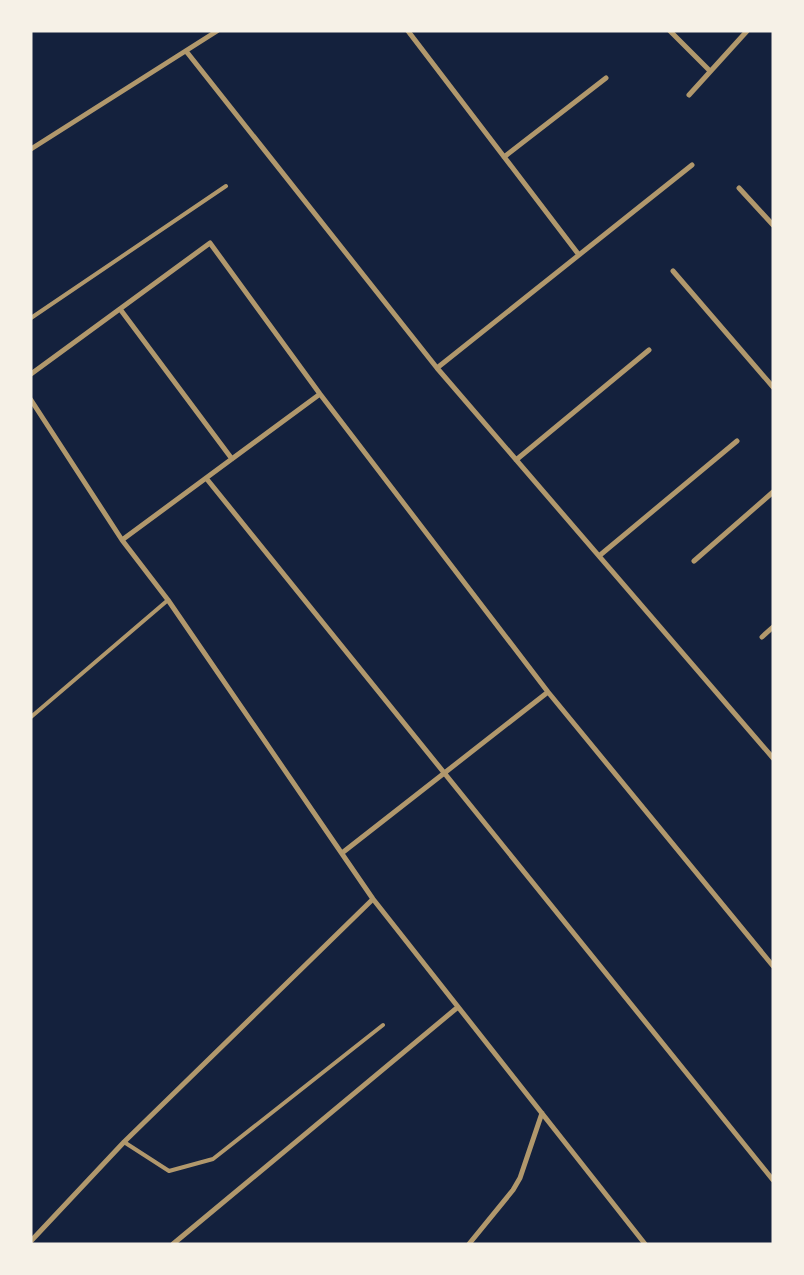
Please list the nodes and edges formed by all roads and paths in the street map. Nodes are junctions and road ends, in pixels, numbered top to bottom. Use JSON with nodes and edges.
{"nodes":[{"id":1,"x":217,"y":31,"type":"edge"},
{"id":2,"x":408,"y":31,"type":"edge"},
{"id":3,"x":670,"y":31,"type":"edge"},
{"id":4,"x":747,"y":31,"type":"edge"},
{"id":5,"x":186,"y":51,"type":"junction"},
{"id":6,"x":710,"y":71,"type":"junction"},
{"id":7,"x":606,"y":78,"type":"dead end"},
{"id":8,"x":689,"y":95,"type":"dead end"},
{"id":9,"x":31,"y":149,"type":"edge"},
{"id":10,"x":504,"y":157,"type":"junction"},
{"id":11,"x":692,"y":165,"type":"dead end"},
{"id":12,"x":226,"y":186,"type":"dead end"},
{"id":13,"x":739,"y":188,"type":"dead end"},
{"id":14,"x":773,"y":225,"type":"edge"},
{"id":15,"x":579,"y":255,"type":"junction"},
{"id":16,"x":673,"y":272,"type":"dead end"},
{"id":17,"x":120,"y":309,"type":"junction"},
{"id":18,"x":31,"y":318,"type":"edge"},
{"id":19,"x":649,"y":350,"type":"dead end"},
{"id":20,"x":437,"y":368,"type":"junction"},
{"id":21,"x":31,"y":374,"type":"edge"},
{"id":22,"x":773,"y":388,"type":"edge"},
{"id":23,"x":320,"y":394,"type":"junction"},
{"id":24,"x":31,"y":400,"type":"edge"},
{"id":25,"x":737,"y":441,"type":"dead end"},
{"id":26,"x":232,"y":459,"type":"junction"},
{"id":27,"x":516,"y":460,"type":"junction"},
{"id":28,"x":206,"y":478,"type":"junction"},
{"id":29,"x":773,"y":492,"type":"edge"},
{"id":30,"x":122,"y":540,"type":"junction"},
{"id":31,"x":599,"y":556,"type":"junction"},
{"id":32,"x":694,"y":561,"type":"dead end"},
{"id":33,"x":168,"y":600,"type":"junction"},
{"id":34,"x":773,"y":627,"type":"edge"},
{"id":35,"x":762,"y":637,"type":"dead end"},
{"id":36,"x":548,"y":692,"type":"junction"},
{"id":37,"x":31,"y":717,"type":"edge"},
{"id":38,"x":773,"y":758,"type":"edge"},
{"id":39,"x":444,"y":774,"type":"junction"},
{"id":40,"x":342,"y":853,"type":"junction"},
{"id":41,"x":373,"y":899,"type":"junction"},
{"id":42,"x":773,"y":966,"type":"edge"},
{"id":43,"x":458,"y":1007,"type":"junction"},
{"id":44,"x":383,"y":1025,"type":"dead end"},
{"id":45,"x":542,"y":1113,"type":"junction"},
{"id":46,"x":124,"y":1142,"type":"junction"},
{"id":47,"x":773,"y":1180,"type":"edge"},
{"id":48,"x":31,"y":1241,"type":"edge"},
{"id":49,"x":173,"y":1244,"type":"edge"},
{"id":50,"x":469,"y":1244,"type":"edge"},
{"id":51,"x":645,"y":1244,"type":"edge"}],
"edges":[{"from":1,"to":5,"type":"street"},
{"from":2,"to":10,"type":"street"},
{"from":3,"to":6,"type":"street"},
{"from":4,"to":6,"type":"street"},
{"from":5,"to":9,"type":"street"},
{"from":5,"to":20,"type":"street"},
{"from":6,"to":8,"type":"street"},
{"from":7,"to":10,"type":"street"},
{"from":10,"to":15,"type":"street"},
{"from":11,"to":15,"type":"street"},
{"from":12,"to":18,"type":"lane"},
{"from":13,"to":14,"type":"street"},
{"from":15,"to":20,"type":"street"},
{"from":16,"to":22,"type":"street"},
{"from":17,"to":21,"type":"street"},
{"from":17,"to":23,"type":"street"},
{"from":17,"to":26,"type":"street"},
{"from":19,"to":27,"type":"street"},
{"from":20,"to":27,"type":"street"},
{"from":23,"to":26,"type":"street"},
{"from":23,"to":36,"type":"street"},
{"from":24,"to":30,"type":"street"},
{"from":25,"to":31,"type":"street"},
{"from":26,"to":28,"type":"street"},
{"from":27,"to":31,"type":"street"},
{"from":28,"to":30,"type":"street"},
{"from":28,"to":39,"type":"street"},
{"from":29,"to":32,"type":"street"},
{"from":30,"to":33,"type":"street"},
{"from":31,"to":38,"type":"street"},
{"from":33,"to":37,"type":"lane"},
{"from":33,"to":40,"type":"street"},
{"from":34,"to":35,"type":"street"},
{"from":36,"to":39,"type":"street"},
{"from":36,"to":42,"type":"street"},
{"from":39,"to":40,"type":"street"},
{"from":39,"to":47,"type":"street"},
{"from":40,"to":41,"type":"street"},
{"from":41,"to":43,"type":"street"},
{"from":41,"to":46,"type":"street"},
{"from":43,"to":45,"type":"street"},
{"from":43,"to":49,"type":"street"},
{"from":44,"to":46,"type":"lane"},
{"from":45,"to":50,"type":"street"},
{"from":45,"to":51,"type":"street"},
{"from":46,"to":48,"type":"street"}]}
